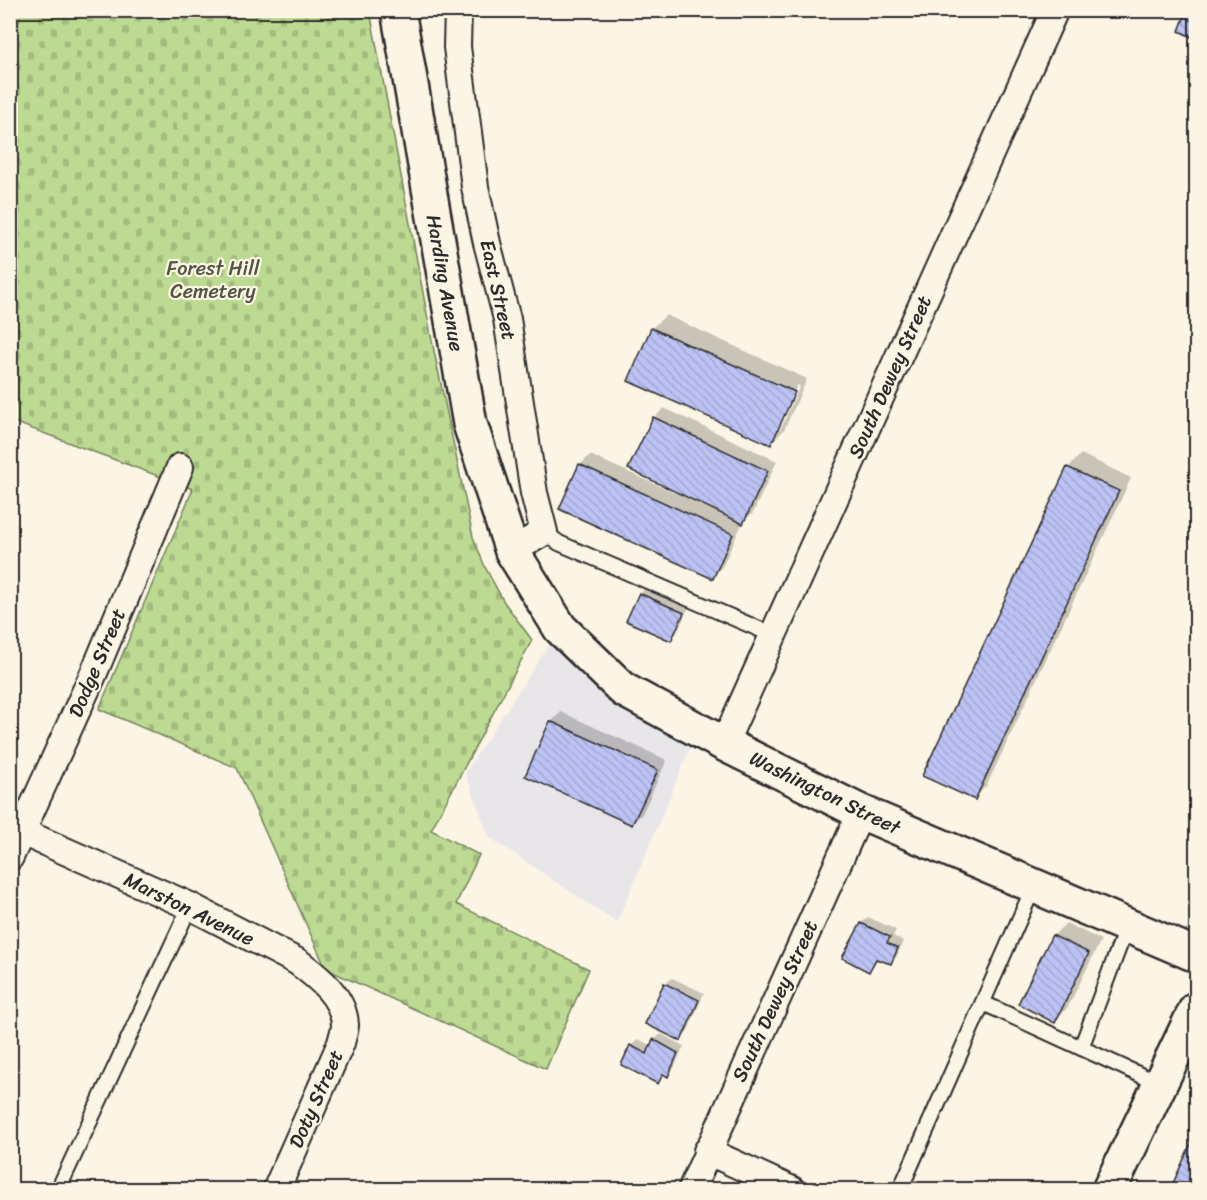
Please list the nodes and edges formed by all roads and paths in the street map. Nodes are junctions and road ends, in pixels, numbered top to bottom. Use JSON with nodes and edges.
{"nodes":[{"id":1,"x":398,"y":10,"type":"edge"},
{"id":2,"x":458,"y":10,"type":"edge"},
{"id":3,"x":1056,"y":10,"type":"edge"},
{"id":4,"x":180,"y":467,"type":"dead end"},
{"id":5,"x":544,"y":532,"type":"junction"},
{"id":6,"x":512,"y":551,"type":"junction"},
{"id":7,"x":773,"y":635,"type":"junction"},
{"id":8,"x":724,"y":744,"type":"junction"},
{"id":9,"x":861,"y":812,"type":"junction"},
{"id":10,"x":22,"y":832,"type":"junction"},
{"id":11,"x":10,"y":857,"type":"edge"},
{"id":12,"x":1034,"y":886,"type":"junction"},
{"id":13,"x":190,"y":906,"type":"junction"},
{"id":14,"x":1127,"y":926,"type":"junction"},
{"id":15,"x":1197,"y":955,"type":"edge"},
{"id":16,"x":983,"y":1003,"type":"junction"},
{"id":17,"x":341,"y":1007,"type":"joint"},
{"id":18,"x":1197,"y":1009,"type":"edge"},
{"id":19,"x":1081,"y":1048,"type":"junction"},
{"id":20,"x":1160,"y":1084,"type":"junction"},
{"id":21,"x":707,"y":1151,"type":"junction"},
{"id":22,"x":58,"y":1190,"type":"edge"},
{"id":23,"x":276,"y":1190,"type":"edge"},
{"id":24,"x":691,"y":1190,"type":"edge"},
{"id":25,"x":792,"y":1190,"type":"edge"},
{"id":26,"x":900,"y":1190,"type":"edge"},
{"id":27,"x":1108,"y":1190,"type":"edge"}],
"edges":[{"from":1,"to":6,"type":"main road","name":"Harding Avenue"},
{"from":2,"to":5,"type":"street","name":"East Street"},
{"from":3,"to":7,"type":"street","name":"South Dewey Street"},
{"from":4,"to":10,"type":"street","name":"Dodge Street"},
{"from":5,"to":6,"type":"street"},
{"from":5,"to":7,"type":"lane"},
{"from":6,"to":8,"type":"main road","name":"Washington Street"},
{"from":7,"to":8,"type":"street","name":"South Dewey Street"},
{"from":8,"to":9,"type":"main road","name":"Washington Street"},
{"from":9,"to":12,"type":"main road","name":"Washington Street"},
{"from":9,"to":21,"type":"street","name":"South Dewey Street"},
{"from":10,"to":11,"type":"street","name":"Dodge Street"},
{"from":10,"to":13,"type":"street","name":"Marston Avenue"},
{"from":12,"to":14,"type":"main road","name":"Washington Street"},
{"from":12,"to":16,"type":"lane"},
{"from":13,"to":17,"type":"street","name":"Marston Avenue"},
{"from":13,"to":22,"type":"lane"},
{"from":14,"to":15,"type":"main road","name":"Washington Street"},
{"from":14,"to":19,"type":"lane"},
{"from":16,"to":19,"type":"lane"},
{"from":16,"to":26,"type":"lane"},
{"from":17,"to":23,"type":"street","name":"Doty Street"},
{"from":18,"to":20,"type":"main road"},
{"from":19,"to":20,"type":"lane"},
{"from":20,"to":27,"type":"main road"},
{"from":21,"to":24,"type":"street","name":"South Dewey Street"},
{"from":21,"to":25,"type":"street"}]}
